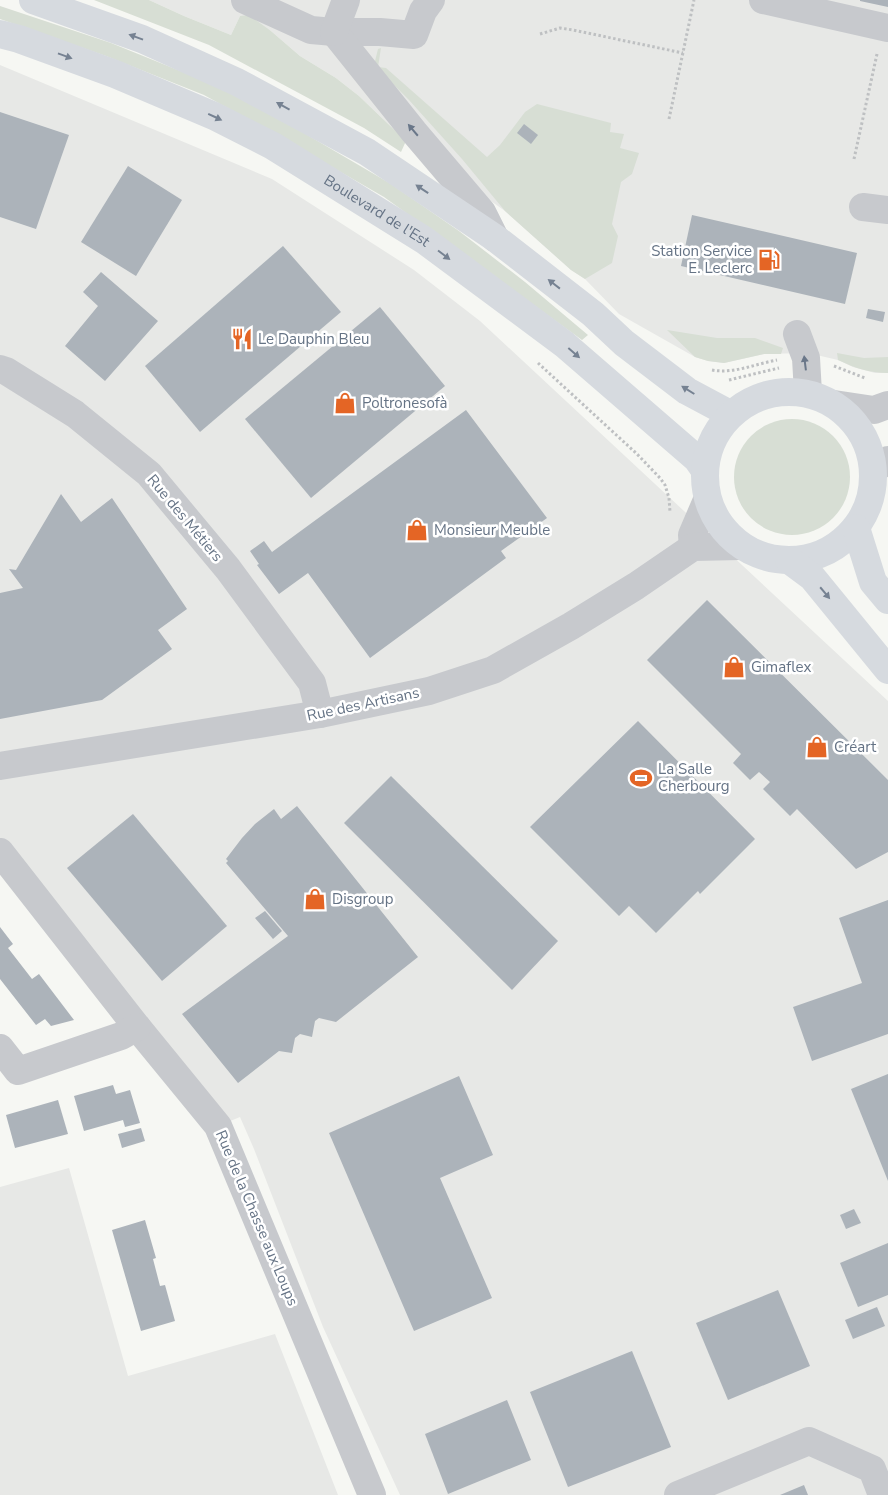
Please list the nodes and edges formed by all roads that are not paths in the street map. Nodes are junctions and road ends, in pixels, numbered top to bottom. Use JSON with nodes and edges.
{"nodes":[{"id":1,"x":33,"y":0,"type":"edge"},
{"id":2,"x":244,"y":0,"type":"edge"},
{"id":3,"x":346,"y":0,"type":"edge"},
{"id":4,"x":431,"y":0,"type":"edge"},
{"id":5,"x":763,"y":0,"type":"edge"},
{"id":6,"x":886,"y":28,"type":"edge"},
{"id":7,"x":334,"y":32,"type":"junction"},
{"id":8,"x":0,"y":34,"type":"edge"},
{"id":9,"x":495,"y":238,"type":"junction"},
{"id":10,"x":798,"y":334,"type":"dead end"},
{"id":11,"x":0,"y":369,"type":"edge"},
{"id":12,"x":808,"y":393,"type":"junction"},
{"id":13,"x":834,"y":404,"type":"junction"},
{"id":14,"x":888,"y":405,"type":"edge"},
{"id":15,"x":730,"y":414,"type":"junction"},
{"id":16,"x":881,"y":464,"type":"edge"},
{"id":17,"x":704,"y":469,"type":"junction"},
{"id":18,"x":707,"y":500,"type":"junction"},
{"id":19,"x":856,"y":528,"type":"junction"},
{"id":20,"x":741,"y":546,"type":"junction"},
{"id":21,"x":693,"y":548,"type":"junction"},
{"id":22,"x":789,"y":560,"type":"junction"},
{"id":23,"x":888,"y":600,"type":"edge"},
{"id":24,"x":888,"y":670,"type":"edge"},
{"id":25,"x":320,"y":714,"type":"junction"},
{"id":26,"x":0,"y":766,"type":"edge"},
{"id":27,"x":0,"y":852,"type":"edge"},
{"id":28,"x":138,"y":1027,"type":"junction"},
{"id":29,"x":0,"y":1048,"type":"edge"},
{"id":30,"x":372,"y":1495,"type":"edge"},
{"id":31,"x":678,"y":1495,"type":"edge"},
{"id":32,"x":882,"y":1495,"type":"edge"}],
"edges":[{"from":9,"to":1,"type":"main road","one_way":true},
{"from":2,"to":7,"type":"street"},
{"from":3,"to":7,"type":"street"},
{"from":4,"to":7,"type":"street"},
{"from":5,"to":6,"type":"street"},
{"from":9,"to":7,"type":"street","one_way":true},
{"from":8,"to":17,"type":"main road","name":"Boulevard de l'Est","one_way":true},
{"from":15,"to":9,"type":"main road","one_way":true},
{"from":12,"to":10,"type":"street","one_way":true},
{"from":11,"to":25,"type":"street","name":"Rue des Métiers"},
{"from":12,"to":13,"type":"main road"},
{"from":12,"to":15,"type":"main road"},
{"from":13,"to":14,"type":"street"},
{"from":13,"to":16,"type":"main road"},
{"from":15,"to":17,"type":"main road"},
{"from":16,"to":19,"type":"main road"},
{"from":17,"to":18,"type":"main road"},
{"from":18,"to":20,"type":"main road"},
{"from":18,"to":21,"type":"street"},
{"from":19,"to":22,"type":"main road"},
{"from":19,"to":23,"type":"main road"},
{"from":20,"to":21,"type":"street"},
{"from":20,"to":22,"type":"main road"},
{"from":21,"to":25,"type":"street","name":"Rue des Artisans"},
{"from":22,"to":24,"type":"main road","one_way":true},
{"from":25,"to":26,"type":"street","name":"Rue des Artisans"},
{"from":27,"to":28,"type":"street","name":"Rue de la Chasse aux Loups"},
{"from":28,"to":29,"type":"street"},
{"from":28,"to":30,"type":"street","name":"Rue de la Chasse aux Loups"},
{"from":31,"to":32,"type":"street"}]}
